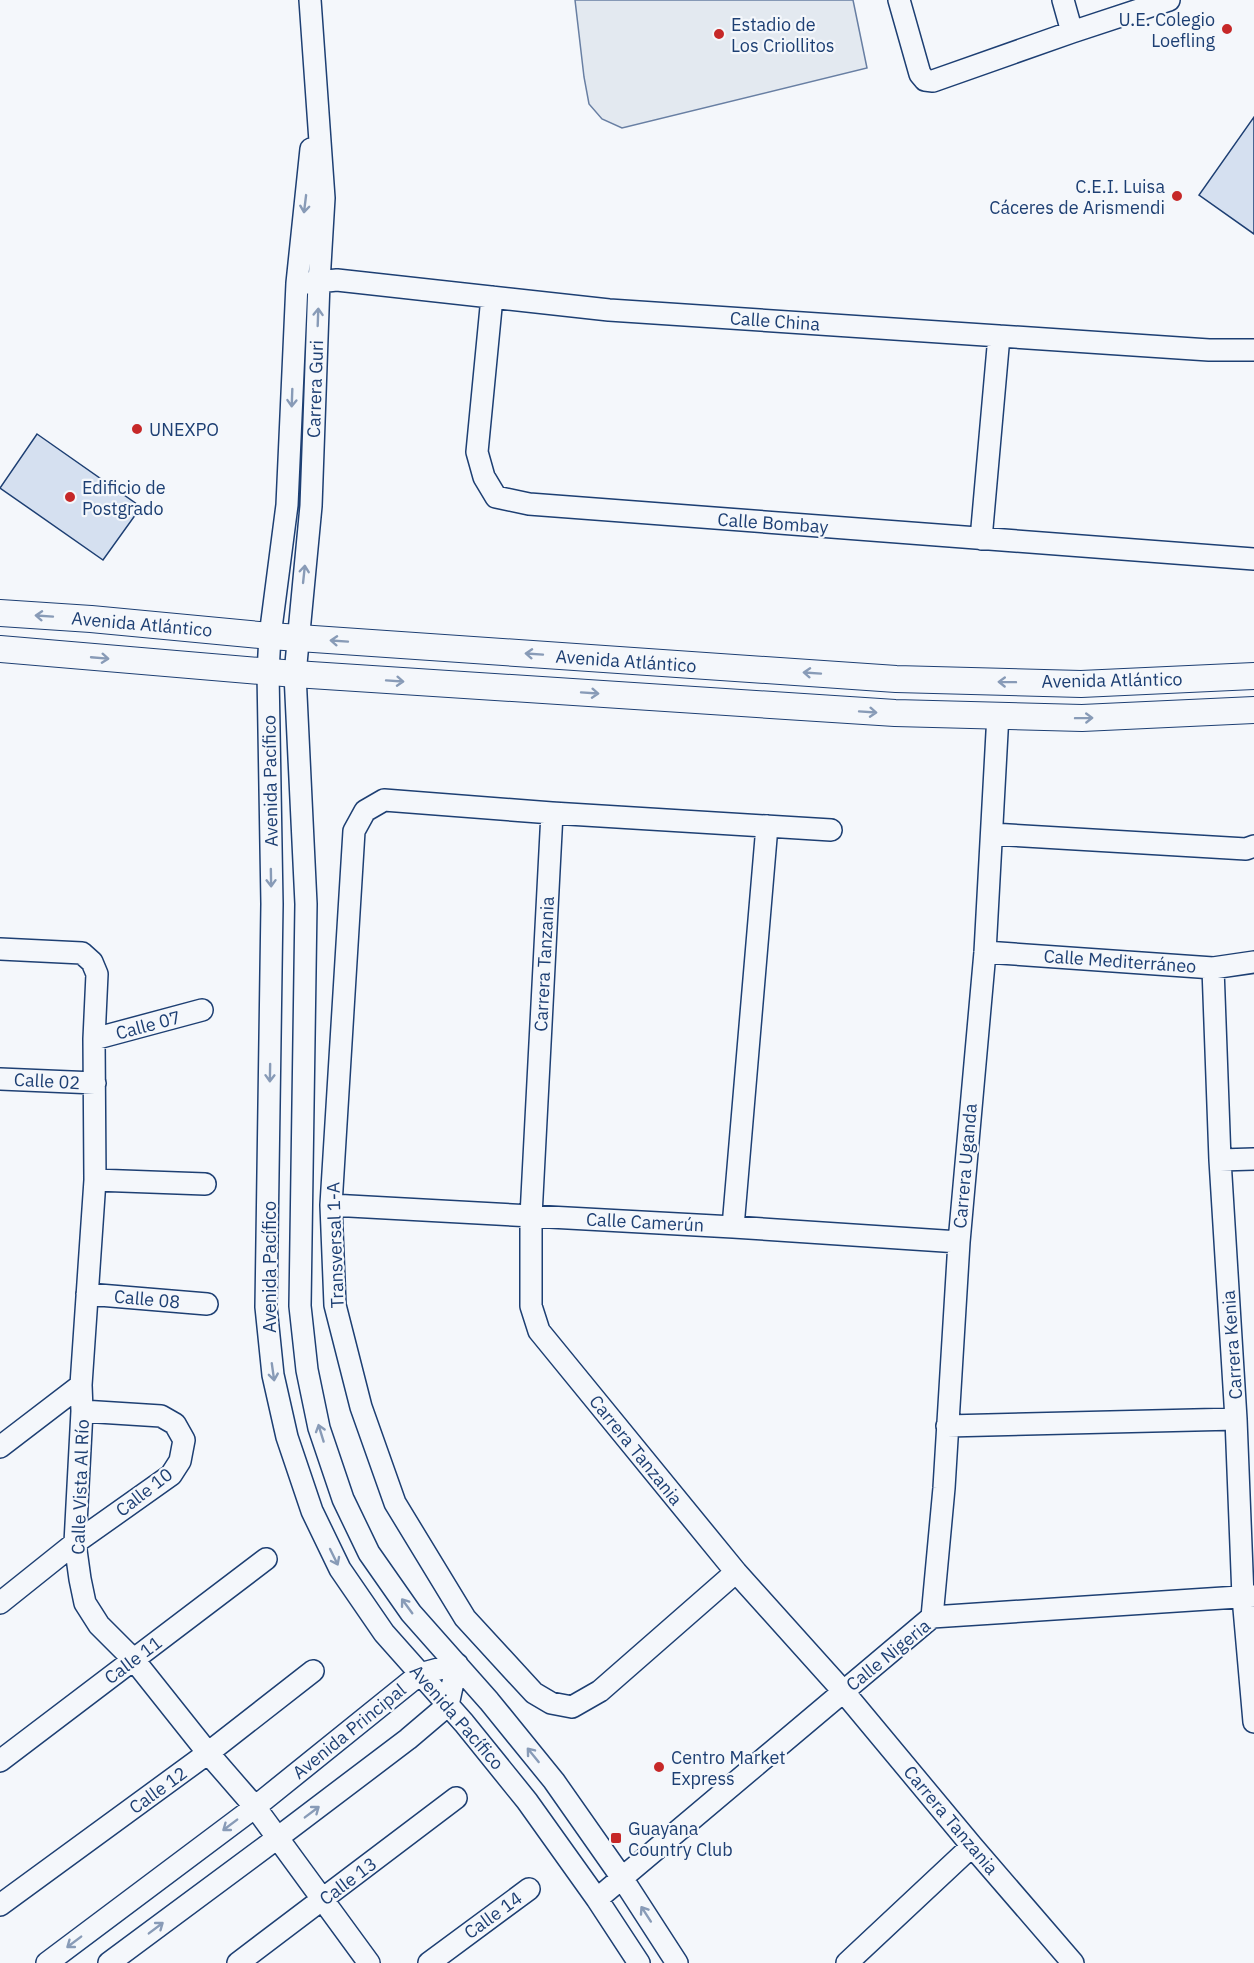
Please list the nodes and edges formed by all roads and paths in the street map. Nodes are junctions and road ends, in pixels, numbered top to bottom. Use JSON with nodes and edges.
{"nodes":[{"id":1,"x":310,"y":0,"type":"edge"},
{"id":2,"x":899,"y":0,"type":"edge"},
{"id":3,"x":1063,"y":0,"type":"edge"},
{"id":4,"x":1168,"y":0,"type":"edge"},
{"id":5,"x":1072,"y":32,"type":"junction"},
{"id":6,"x":317,"y":104,"type":"junction"},
{"id":7,"x":319,"y":282,"type":"junction"},
{"id":8,"x":297,"y":283,"type":"junction"},
{"id":9,"x":492,"y":297,"type":"junction"},
{"id":10,"x":999,"y":336,"type":"junction"},
{"id":11,"x":1254,"y":350,"type":"edge"},
{"id":12,"x":981,"y":539,"type":"junction"},
{"id":13,"x":1254,"y":559,"type":"edge"},
{"id":14,"x":0,"y":613,"type":"edge"},
{"id":15,"x":270,"y":636,"type":"junction"},
{"id":16,"x":297,"y":639,"type":"junction"},
{"id":17,"x":0,"y":649,"type":"edge"},
{"id":18,"x":268,"y":672,"type":"junction"},
{"id":19,"x":295,"y":674,"type":"junction"},
{"id":20,"x":1254,"y":675,"type":"edge"},
{"id":21,"x":1254,"y":710,"type":"edge"},
{"id":22,"x":998,"y":714,"type":"junction"},
{"id":23,"x":552,"y":813,"type":"junction"},
{"id":24,"x":767,"y":826,"type":"junction"},
{"id":25,"x":831,"y":830,"type":"dead end"},
{"id":26,"x":992,"y":834,"type":"junction"},
{"id":27,"x":1254,"y":846,"type":"edge"},
{"id":28,"x":0,"y":949,"type":"edge"},
{"id":29,"x":985,"y":952,"type":"junction"},
{"id":30,"x":1254,"y":962,"type":"edge"},
{"id":31,"x":1213,"y":968,"type":"junction"},
{"id":32,"x":305,"y":986,"type":"junction"},
{"id":33,"x":271,"y":996,"type":"junction"},
{"id":34,"x":202,"y":1010,"type":"dead end"},
{"id":35,"x":94,"y":1039,"type":"junction"},
{"id":36,"x":0,"y":1079,"type":"edge"},
{"id":37,"x":95,"y":1083,"type":"junction"},
{"id":38,"x":1254,"y":1159,"type":"edge"},
{"id":39,"x":1220,"y":1160,"type":"junction"},
{"id":40,"x":95,"y":1179,"type":"junction"},
{"id":41,"x":205,"y":1184,"type":"dead end"},
{"id":42,"x":331,"y":1205,"type":"junction"},
{"id":43,"x":531,"y":1216,"type":"junction"},
{"id":44,"x":733,"y":1227,"type":"junction"},
{"id":45,"x":959,"y":1242,"type":"junction"},
{"id":46,"x":87,"y":1294,"type":"junction"},
{"id":47,"x":207,"y":1304,"type":"dead end"},
{"id":48,"x":81,"y":1385,"type":"junction"},
{"id":49,"x":82,"y":1411,"type":"junction"},
{"id":50,"x":1236,"y":1419,"type":"junction"},
{"id":51,"x":947,"y":1426,"type":"junction"},
{"id":52,"x":0,"y":1447,"type":"edge"},
{"id":53,"x":75,"y":1543,"type":"junction"},
{"id":54,"x":267,"y":1559,"type":"dead end"},
{"id":55,"x":736,"y":1572,"type":"junction"},
{"id":56,"x":1248,"y":1597,"type":"edge"},
{"id":57,"x":0,"y":1603,"type":"edge"},
{"id":58,"x":932,"y":1617,"type":"junction"},
{"id":59,"x":134,"y":1660,"type":"junction"},
{"id":60,"x":457,"y":1664,"type":"junction"},
{"id":61,"x":313,"y":1671,"type":"dead end"},
{"id":62,"x":420,"y":1674,"type":"junction"},
{"id":63,"x":843,"y":1691,"type":"junction"},
{"id":64,"x":448,"y":1705,"type":"junction"},
{"id":65,"x":1254,"y":1722,"type":"edge"},
{"id":66,"x":208,"y":1753,"type":"junction"},
{"id":67,"x":0,"y":1761,"type":"edge"},
{"id":68,"x":456,"y":1798,"type":"dead end"},
{"id":69,"x":255,"y":1807,"type":"junction"},
{"id":70,"x":276,"y":1839,"type":"junction"},
{"id":71,"x":972,"y":1846,"type":"junction"},
{"id":72,"x":622,"y":1878,"type":"junction"},
{"id":73,"x":529,"y":1889,"type":"dead end"},
{"id":74,"x":597,"y":1899,"type":"junction"},
{"id":75,"x":322,"y":1900,"type":"junction"},
{"id":76,"x":0,"y":1905,"type":"edge"},
{"id":77,"x":47,"y":1963,"type":"edge"},
{"id":78,"x":108,"y":1963,"type":"edge"},
{"id":79,"x":238,"y":1963,"type":"edge"},
{"id":80,"x":369,"y":1963,"type":"edge"},
{"id":81,"x":429,"y":1963,"type":"edge"},
{"id":82,"x":639,"y":1963,"type":"edge"},
{"id":83,"x":678,"y":1963,"type":"edge"},
{"id":84,"x":847,"y":1963,"type":"edge"},
{"id":85,"x":1073,"y":1963,"type":"edge"}],
"edges":[{"from":1,"to":6,"type":"street","name":"Carrera Guri"},
{"from":2,"to":5,"type":"street"},
{"from":3,"to":5,"type":"street"},
{"from":4,"to":5,"type":"street"},
{"from":6,"to":7,"type":"street","name":"Carrera Guri"},
{"from":6,"to":8,"type":"street","name":"Carrera Guri","one_way":true},
{"from":7,"to":8,"type":"street","name":"Calle China"},
{"from":7,"to":9,"type":"street","name":"Calle China"},
{"from":16,"to":7,"type":"street","name":"Carrera Guri","one_way":true},
{"from":8,"to":15,"type":"street","name":"Carrera Guri","one_way":true},
{"from":9,"to":10,"type":"street","name":"Calle China"},
{"from":9,"to":12,"type":"street","name":"Calle Bombay"},
{"from":10,"to":11,"type":"street","name":"Calle China"},
{"from":10,"to":12,"type":"street"},
{"from":12,"to":13,"type":"street","name":"Calle Bombay"},
{"from":15,"to":14,"type":"main road","name":"Avenida Atlántico","one_way":true},
{"from":15,"to":16,"type":"main road","name":"Avenida Atlántico"},
{"from":15,"to":18,"type":"street","name":"Carrera Guri"},
{"from":16,"to":19,"type":"street","name":"Carrera Guri"},
{"from":20,"to":16,"type":"main road","name":"Avenida Atlántico","one_way":true},
{"from":17,"to":18,"type":"main road","name":"Avenida Atlántico","one_way":true},
{"from":18,"to":19,"type":"main road","name":"Avenida Atlántico"},
{"from":18,"to":33,"type":"street","name":"Avenida Pacífico","one_way":true},
{"from":19,"to":22,"type":"main road","name":"Avenida Atlántico","one_way":true},
{"from":19,"to":32,"type":"street","name":"Avenida Pacífico"},
{"from":22,"to":21,"type":"main road","name":"Avenida Atlántico","one_way":true},
{"from":22,"to":26,"type":"street","name":"Carrera Uganda"},
{"from":23,"to":24,"type":"street"},
{"from":23,"to":42,"type":"street","name":"Transversal 1-A"},
{"from":23,"to":43,"type":"street","name":"Carrera Tanzania"},
{"from":24,"to":25,"type":"street"},
{"from":24,"to":44,"type":"street"},
{"from":26,"to":27,"type":"street"},
{"from":26,"to":29,"type":"street","name":"Carrera Uganda"},
{"from":28,"to":35,"type":"street","name":"Calle Vista Al Río"},
{"from":29,"to":31,"type":"street","name":"Calle Mediterráneo"},
{"from":29,"to":45,"type":"street","name":"Carrera Uganda"},
{"from":30,"to":31,"type":"street","name":"Calle Mediterráneo"},
{"from":31,"to":39,"type":"street","name":"Carrera Kenia"},
{"from":32,"to":33,"type":"street"},
{"from":60,"to":32,"type":"street","name":"Avenida Pacífico","one_way":true},
{"from":33,"to":62,"type":"street","name":"Avenida Pacífico","one_way":true},
{"from":34,"to":35,"type":"street","name":"Calle 07"},
{"from":35,"to":37,"type":"street","name":"Calle Vista Al Río"},
{"from":36,"to":37,"type":"street","name":"Calle 02"},
{"from":37,"to":40,"type":"street","name":"Calle Vista Al Río"},
{"from":38,"to":39,"type":"street"},
{"from":39,"to":50,"type":"street","name":"Carrera Kenia"},
{"from":40,"to":41,"type":"street"},
{"from":40,"to":46,"type":"street","name":"Calle Vista Al Río"},
{"from":42,"to":43,"type":"street","name":"Calle Camerún"},
{"from":42,"to":55,"type":"street","name":"Transversal 1-A"},
{"from":43,"to":44,"type":"street","name":"Calle Camerún"},
{"from":43,"to":55,"type":"street","name":"Carrera Tanzania"},
{"from":44,"to":45,"type":"street","name":"Calle Camerún"},
{"from":45,"to":51,"type":"street","name":"Carrera Uganda"},
{"from":46,"to":47,"type":"street","name":"Calle 08"},
{"from":46,"to":48,"type":"street","name":"Calle Vista Al Río"},
{"from":48,"to":49,"type":"street","name":"Calle Vista Al Río"},
{"from":48,"to":52,"type":"street"},
{"from":49,"to":53,"type":"street","name":"Calle Vista Al Río"},
{"from":49,"to":53,"type":"street","name":"Calle 10"},
{"from":50,"to":51,"type":"street"},
{"from":50,"to":56,"type":"street","name":"Carrera Kenia"},
{"from":51,"to":58,"type":"street","name":"Carrera Uganda"},
{"from":53,"to":57,"type":"street","name":"Calle 10"},
{"from":53,"to":59,"type":"street","name":"Calle Vista Al Río"},
{"from":54,"to":59,"type":"street","name":"Calle 11"},
{"from":55,"to":63,"type":"street","name":"Carrera Tanzania"},
{"from":56,"to":58,"type":"street","name":"Calle Nigeria"},
{"from":56,"to":65,"type":"street","name":"Carrera Kenia"},
{"from":58,"to":63,"type":"street","name":"Calle Nigeria"},
{"from":59,"to":66,"type":"street","name":"Calle Vista Al Río"},
{"from":59,"to":67,"type":"street","name":"Calle 11"},
{"from":60,"to":62,"type":"street","name":"Avenida Principal"},
{"from":60,"to":64,"type":"street"},
{"from":72,"to":60,"type":"street","name":"Avenida Pacífico","one_way":true},
{"from":61,"to":66,"type":"street","name":"Calle 12"},
{"from":62,"to":64,"type":"street","name":"Avenida Pacífico"},
{"from":62,"to":69,"type":"street","name":"Avenida Principal"},
{"from":63,"to":71,"type":"street","name":"Carrera Tanzania"},
{"from":63,"to":72,"type":"street","name":"Calle Nigeria"},
{"from":70,"to":64,"type":"street","one_way":true},
{"from":64,"to":74,"type":"street","name":"Avenida Pacífico"},
{"from":66,"to":69,"type":"street","name":"Calle Vista Al Río"},
{"from":66,"to":76,"type":"street","name":"Calle 12"},
{"from":68,"to":75,"type":"street","name":"Calle 13"},
{"from":69,"to":70,"type":"street","name":"Calle Vista Al Río"},
{"from":69,"to":77,"type":"street","name":"Avenida Principal","one_way":true},
{"from":70,"to":75,"type":"street","name":"Calle Vista Al Río"},
{"from":78,"to":70,"type":"street","one_way":true},
{"from":71,"to":84,"type":"street"},
{"from":71,"to":85,"type":"street","name":"Carrera Tanzania"},
{"from":72,"to":74,"type":"street","name":"Calle Nigeria"},
{"from":83,"to":72,"type":"street","name":"Avenida Pacífico","one_way":true},
{"from":73,"to":81,"type":"street","name":"Calle 14"},
{"from":74,"to":82,"type":"street","name":"Avenida Pacífico"},
{"from":75,"to":79,"type":"street","name":"Calle 13"},
{"from":75,"to":80,"type":"street","name":"Calle Vista Al Río"}]}
